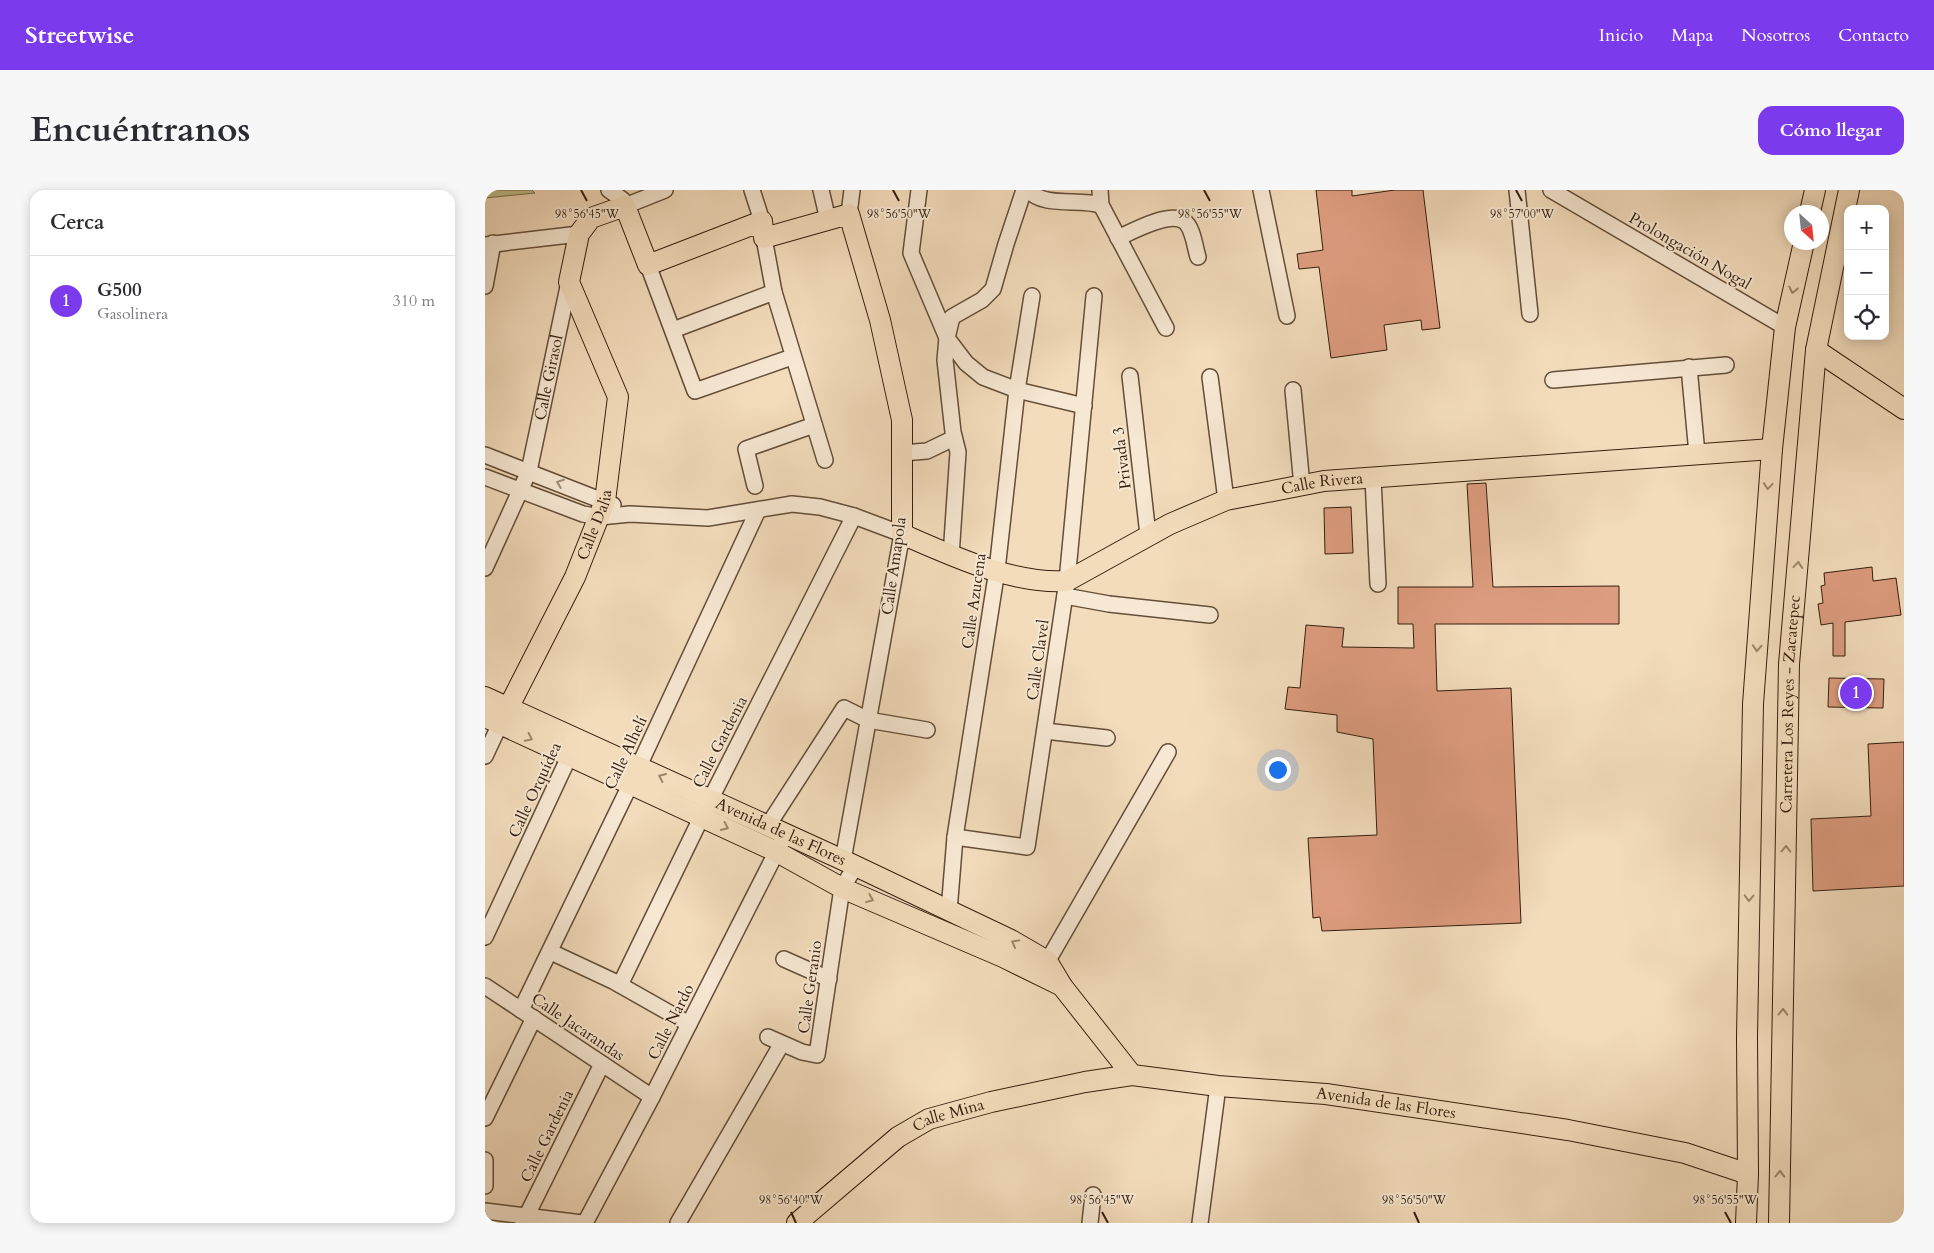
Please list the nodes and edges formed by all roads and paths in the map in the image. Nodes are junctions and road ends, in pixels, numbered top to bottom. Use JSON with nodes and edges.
{"nodes":[{"id":1,"x":609,"y":190,"type":"edge"},
{"id":2,"x":665,"y":190,"type":"edge"},
{"id":3,"x":752,"y":190,"type":"edge"},
{"id":4,"x":821,"y":190,"type":"edge"},
{"id":5,"x":852,"y":190,"type":"edge"},
{"id":6,"x":919,"y":190,"type":"edge"},
{"id":7,"x":1026,"y":190,"type":"edge"},
{"id":8,"x":1261,"y":190,"type":"edge"},
{"id":9,"x":1517,"y":190,"type":"edge"},
{"id":10,"x":1551,"y":190,"type":"edge"},
{"id":11,"x":1815,"y":190,"type":"edge"},
{"id":12,"x":1849,"y":190,"type":"edge"},
{"id":13,"x":1100,"y":198,"type":"edge"},
{"id":14,"x":1812,"y":205,"type":"edge"},
{"id":15,"x":625,"y":206,"type":"junction"},
{"id":16,"x":849,"y":214,"type":"junction"},
{"id":17,"x":828,"y":220,"type":"junction"},
{"id":18,"x":763,"y":230,"type":"junction"},
{"id":19,"x":579,"y":234,"type":"junction"},
{"id":20,"x":1118,"y":238,"type":"junction"},
{"id":21,"x":489,"y":244,"type":"edge"},
{"id":22,"x":1802,"y":250,"type":"edge"},
{"id":23,"x":1198,"y":257,"type":"dead end"},
{"id":24,"x":647,"y":265,"type":"junction"},
{"id":25,"x":569,"y":282,"type":"junction"},
{"id":26,"x":485,"y":286,"type":"edge"},
{"id":27,"x":774,"y":292,"type":"junction"},
{"id":28,"x":1032,"y":296,"type":"dead end"},
{"id":29,"x":1094,"y":296,"type":"dead end"},
{"id":30,"x":1530,"y":314,"type":"dead end"},
{"id":31,"x":1287,"y":316,"type":"dead end"},
{"id":32,"x":1785,"y":327,"type":"junction"},
{"id":33,"x":1165,"y":328,"type":"dead end"},
{"id":34,"x":673,"y":330,"type":"junction"},
{"id":35,"x":947,"y":338,"type":"junction"},
{"id":36,"x":1816,"y":350,"type":"junction"},
{"id":37,"x":792,"y":357,"type":"junction"},
{"id":38,"x":1725,"y":365,"type":"dead end"},
{"id":39,"x":1689,"y":367,"type":"junction"},
{"id":40,"x":1130,"y":376,"type":"dead end"},
{"id":41,"x":1210,"y":377,"type":"dead end"},
{"id":42,"x":1553,"y":380,"type":"dead end"},
{"id":43,"x":1017,"y":390,"type":"junction"},
{"id":44,"x":1293,"y":390,"type":"dead end"},
{"id":45,"x":1084,"y":406,"type":"junction"},
{"id":46,"x":1904,"y":409,"type":"edge"},
{"id":47,"x":814,"y":424,"type":"junction"},
{"id":48,"x":954,"y":438,"type":"junction"},
{"id":49,"x":1771,"y":449,"type":"junction"},
{"id":50,"x":902,"y":453,"type":"junction"},
{"id":51,"x":485,"y":454,"type":"edge"},
{"id":52,"x":1697,"y":454,"type":"junction"},
{"id":53,"x":825,"y":460,"type":"dead end"},
{"id":54,"x":529,"y":471,"type":"junction"},
{"id":55,"x":485,"y":477,"type":"edge"},
{"id":56,"x":1373,"y":478,"type":"junction"},
{"id":57,"x":755,"y":486,"type":"dead end"},
{"id":58,"x":1302,"y":486,"type":"junction"},
{"id":59,"x":521,"y":490,"type":"junction"},
{"id":60,"x":1226,"y":500,"type":"junction"},
{"id":61,"x":603,"y":509,"type":"junction"},
{"id":62,"x":758,"y":510,"type":"junction"},
{"id":63,"x":854,"y":516,"type":"junction"},
{"id":64,"x":902,"y":534,"type":"junction"},
{"id":65,"x":1148,"y":535,"type":"junction"},
{"id":66,"x":951,"y":556,"type":"junction"},
{"id":67,"x":485,"y":568,"type":"edge"},
{"id":68,"x":997,"y":570,"type":"junction"},
{"id":69,"x":1377,"y":584,"type":"dead end"},
{"id":70,"x":1066,"y":589,"type":"junction"},
{"id":71,"x":1210,"y":615,"type":"dead end"},
{"id":72,"x":485,"y":697,"type":"edge"},
{"id":73,"x":498,"y":716,"type":"edge"},
{"id":74,"x":869,"y":720,"type":"junction"},
{"id":75,"x":927,"y":730,"type":"dead end"},
{"id":76,"x":1045,"y":731,"type":"junction"},
{"id":77,"x":1107,"y":738,"type":"dead end"},
{"id":78,"x":574,"y":748,"type":"junction"},
{"id":79,"x":1168,"y":752,"type":"dead end"},
{"id":80,"x":485,"y":756,"type":"edge"},
{"id":81,"x":635,"y":775,"type":"junction"},
{"id":82,"x":706,"y":808,"type":"junction"},
{"id":83,"x":767,"y":827,"type":"junction"},
{"id":84,"x":955,"y":837,"type":"junction"},
{"id":85,"x":781,"y":843,"type":"junction"},
{"id":86,"x":849,"y":864,"type":"junction"},
{"id":87,"x":842,"y":888,"type":"junction"},
{"id":88,"x":917,"y":896,"type":"junction"},
{"id":89,"x":949,"y":911,"type":"junction"},
{"id":90,"x":907,"y":914,"type":"junction"},
{"id":91,"x":485,"y":937,"type":"edge"},
{"id":92,"x":551,"y":952,"type":"junction"},
{"id":93,"x":784,"y":959,"type":"dead end"},
{"id":94,"x":1043,"y":968,"type":"junction"},
{"id":95,"x":829,"y":979,"type":"junction"},
{"id":96,"x":620,"y":985,"type":"junction"},
{"id":97,"x":485,"y":986,"type":"edge"},
{"id":98,"x":528,"y":1014,"type":"junction"},
{"id":99,"x":689,"y":1024,"type":"junction"},
{"id":100,"x":602,"y":1064,"type":"junction"},
{"id":101,"x":1132,"y":1075,"type":"junction"},
{"id":102,"x":1218,"y":1086,"type":"junction"},
{"id":103,"x":652,"y":1097,"type":"junction"},
{"id":104,"x":485,"y":1118,"type":"edge"},
{"id":105,"x":485,"y":1160,"type":"edge"},
{"id":106,"x":1748,"y":1174,"type":"junction"},
{"id":107,"x":485,"y":1186,"type":"edge"},
{"id":108,"x":1093,"y":1195,"type":"dead end"},
{"id":109,"x":485,"y":1211,"type":"edge"},
{"id":110,"x":524,"y":1220,"type":"edge"},
{"id":111,"x":804,"y":1221,"type":"edge"},
{"id":112,"x":583,"y":1223,"type":"edge"},
{"id":113,"x":678,"y":1223,"type":"edge"},
{"id":114,"x":1090,"y":1223,"type":"edge"},
{"id":115,"x":1200,"y":1223,"type":"edge"},
{"id":116,"x":1746,"y":1223,"type":"edge"},
{"id":117,"x":1779,"y":1223,"type":"edge"}],
"edges":[{"from":1,"to":15,"type":"street"},
{"from":2,"to":15,"type":"street"},
{"from":3,"to":18,"type":"street"},
{"from":4,"to":17,"type":"street"},
{"from":5,"to":16,"type":"street"},
{"from":6,"to":35,"type":"street"},
{"from":7,"to":13,"type":"street"},
{"from":7,"to":35,"type":"street","name":"Calle Azucena"},
{"from":8,"to":31,"type":"street"},
{"from":9,"to":30,"type":"street"},
{"from":10,"to":32,"type":"street","name":"Prolongación Nogal"},
{"from":11,"to":14,"type":"main road"},
{"from":12,"to":36,"type":"main road","name":"Carretera Los Reyes - Zacatepec"},
{"from":13,"to":20,"type":"street"},
{"from":15,"to":19,"type":"main road"},
{"from":15,"to":24,"type":"main road"},
{"from":16,"to":17,"type":"main road"},
{"from":16,"to":50,"type":"main road","name":"Calle Amapola"},
{"from":17,"to":18,"type":"main road"},
{"from":18,"to":24,"type":"main road"},
{"from":18,"to":27,"type":"street"},
{"from":19,"to":21,"type":"street"},
{"from":19,"to":25,"type":"main road","name":"Calle Girasol"},
{"from":20,"to":23,"type":"street"},
{"from":20,"to":33,"type":"street"},
{"from":21,"to":26,"type":"street"},
{"from":22,"to":32,"type":"main road","one_way":true},
{"from":24,"to":34,"type":"street"},
{"from":25,"to":54,"type":"street","name":"Calle Girasol"},
{"from":25,"to":61,"type":"main road","name":"Calle Dalia"},
{"from":27,"to":34,"type":"street"},
{"from":27,"to":37,"type":"street"},
{"from":28,"to":43,"type":"street","name":"Calle Azucena"},
{"from":29,"to":45,"type":"street","name":"Calle Clavel"},
{"from":32,"to":49,"type":"main road"},
{"from":34,"to":37,"type":"street"},
{"from":35,"to":43,"type":"street"},
{"from":35,"to":48,"type":"street","name":"Calle Azucena"},
{"from":36,"to":46,"type":"main road"},
{"from":117,"to":36,"type":"main road","name":"Carretera Los Reyes - Zacatepec","one_way":true},
{"from":37,"to":47,"type":"street"},
{"from":38,"to":39,"type":"street"},
{"from":39,"to":42,"type":"street"},
{"from":39,"to":52,"type":"street"},
{"from":40,"to":65,"type":"street","name":"Privada 3"},
{"from":41,"to":60,"type":"street"},
{"from":43,"to":45,"type":"street"},
{"from":43,"to":68,"type":"street","name":"Calle Azucena"},
{"from":44,"to":58,"type":"street"},
{"from":45,"to":70,"type":"street","name":"Calle Clavel"},
{"from":47,"to":53,"type":"street"},
{"from":47,"to":57,"type":"street"},
{"from":48,"to":50,"type":"street"},
{"from":48,"to":66,"type":"street","name":"Calle Azucena"},
{"from":49,"to":52,"type":"main road","name":"Calle Rivera"},
{"from":49,"to":106,"type":"main road","one_way":true},
{"from":50,"to":64,"type":"main road","name":"Calle Amapola"},
{"from":51,"to":54,"type":"street"},
{"from":52,"to":56,"type":"main road","name":"Calle Rivera"},
{"from":54,"to":59,"type":"street","name":"Calle Girasol"},
{"from":61,"to":54,"type":"street","one_way":true},
{"from":55,"to":59,"type":"street"},
{"from":56,"to":58,"type":"main road","name":"Calle Rivera"},
{"from":56,"to":69,"type":"street"},
{"from":58,"to":60,"type":"main road","name":"Calle Rivera"},
{"from":59,"to":61,"type":"street"},
{"from":59,"to":67,"type":"street","name":"Calle Girasol"},
{"from":60,"to":65,"type":"main road","name":"Calle Rivera"},
{"from":61,"to":62,"type":"street"},
{"from":61,"to":73,"type":"main road","name":"Calle Dalia"},
{"from":62,"to":63,"type":"street"},
{"from":62,"to":81,"type":"street","name":"Calle Alhelí"},
{"from":63,"to":64,"type":"street"},
{"from":63,"to":82,"type":"street","name":"Calle Gardenia"},
{"from":64,"to":66,"type":"main road"},
{"from":64,"to":74,"type":"street","name":"Calle Amapola"},
{"from":65,"to":70,"type":"main road","name":"Calle Rivera"},
{"from":66,"to":68,"type":"main road"},
{"from":68,"to":70,"type":"main road"},
{"from":68,"to":84,"type":"street","name":"Calle Azucena"},
{"from":70,"to":71,"type":"street"},
{"from":70,"to":76,"type":"street","name":"Calle Clavel"},
{"from":72,"to":73,"type":"main road","name":"Avenida de las Flores"},
{"from":73,"to":78,"type":"main road","name":"Avenida de las Flores"},
{"from":73,"to":80,"type":"street","name":"Calle Dalia"},
{"from":74,"to":75,"type":"street"},
{"from":74,"to":83,"type":"street"},
{"from":74,"to":86,"type":"street","name":"Calle Amapola"},
{"from":76,"to":77,"type":"street"},
{"from":76,"to":84,"type":"street","name":"Calle Clavel"},
{"from":78,"to":81,"type":"main road","name":"Avenida de las Flores"},
{"from":78,"to":91,"type":"street","name":"Calle Orquídea"},
{"from":79,"to":94,"type":"street"},
{"from":81,"to":82,"type":"main road","name":"Avenida de las Flores"},
{"from":81,"to":92,"type":"street","name":"Calle Alhelí"},
{"from":82,"to":83,"type":"main road","name":"Avenida de las Flores"},
{"from":82,"to":85,"type":"main road","name":"Avenida de las Flores","one_way":true},
{"from":82,"to":96,"type":"street","name":"Calle Gardenia"},
{"from":83,"to":85,"type":"main road","name":"Avenida de las Flores"},
{"from":84,"to":89,"type":"street","name":"Calle Azucena"},
{"from":85,"to":86,"type":"main road","name":"Avenida de las Flores"},
{"from":85,"to":87,"type":"main road","name":"Avenida de las Flores"},
{"from":85,"to":99,"type":"street","name":"Calle Nardo"},
{"from":86,"to":87,"type":"street"},
{"from":86,"to":88,"type":"main road","name":"Avenida de las Flores"},
{"from":87,"to":90,"type":"main road","name":"Avenida de las Flores","one_way":true},
{"from":87,"to":95,"type":"street","name":"Calle Geranio"},
{"from":88,"to":89,"type":"main road","name":"Avenida de las Flores"},
{"from":88,"to":90,"type":"street"},
{"from":94,"to":89,"type":"main road","name":"Avenida de las Flores","one_way":true},
{"from":90,"to":94,"type":"main road","name":"Avenida de las Flores"},
{"from":92,"to":96,"type":"street"},
{"from":92,"to":98,"type":"street","name":"Calle Alhelí"},
{"from":93,"to":95,"type":"street"},
{"from":94,"to":101,"type":"main road","name":"Avenida de las Flores"},
{"from":95,"to":113,"type":"street","name":"Calle Geranio"},
{"from":96,"to":99,"type":"street"},
{"from":97,"to":98,"type":"street","name":"Calle Jacarandas"},
{"from":98,"to":100,"type":"street","name":"Calle Jacarandas"},
{"from":98,"to":104,"type":"street","name":"Calle Alhelí"},
{"from":99,"to":103,"type":"street","name":"Calle Nardo"},
{"from":100,"to":103,"type":"street","name":"Calle Jacarandas"},
{"from":100,"to":110,"type":"street","name":"Calle Gardenia"},
{"from":101,"to":102,"type":"main road","name":"Avenida de las Flores"},
{"from":101,"to":111,"type":"main road","name":"Calle Mina"},
{"from":102,"to":106,"type":"main road","name":"Avenida de las Flores"},
{"from":102,"to":115,"type":"street"},
{"from":103,"to":112,"type":"street","name":"Calle Nardo"},
{"from":105,"to":107,"type":"street"},
{"from":106,"to":116,"type":"main road"},
{"from":108,"to":114,"type":"street"},
{"from":109,"to":110,"type":"street"},
{"from":110,"to":112,"type":"street"}]}
